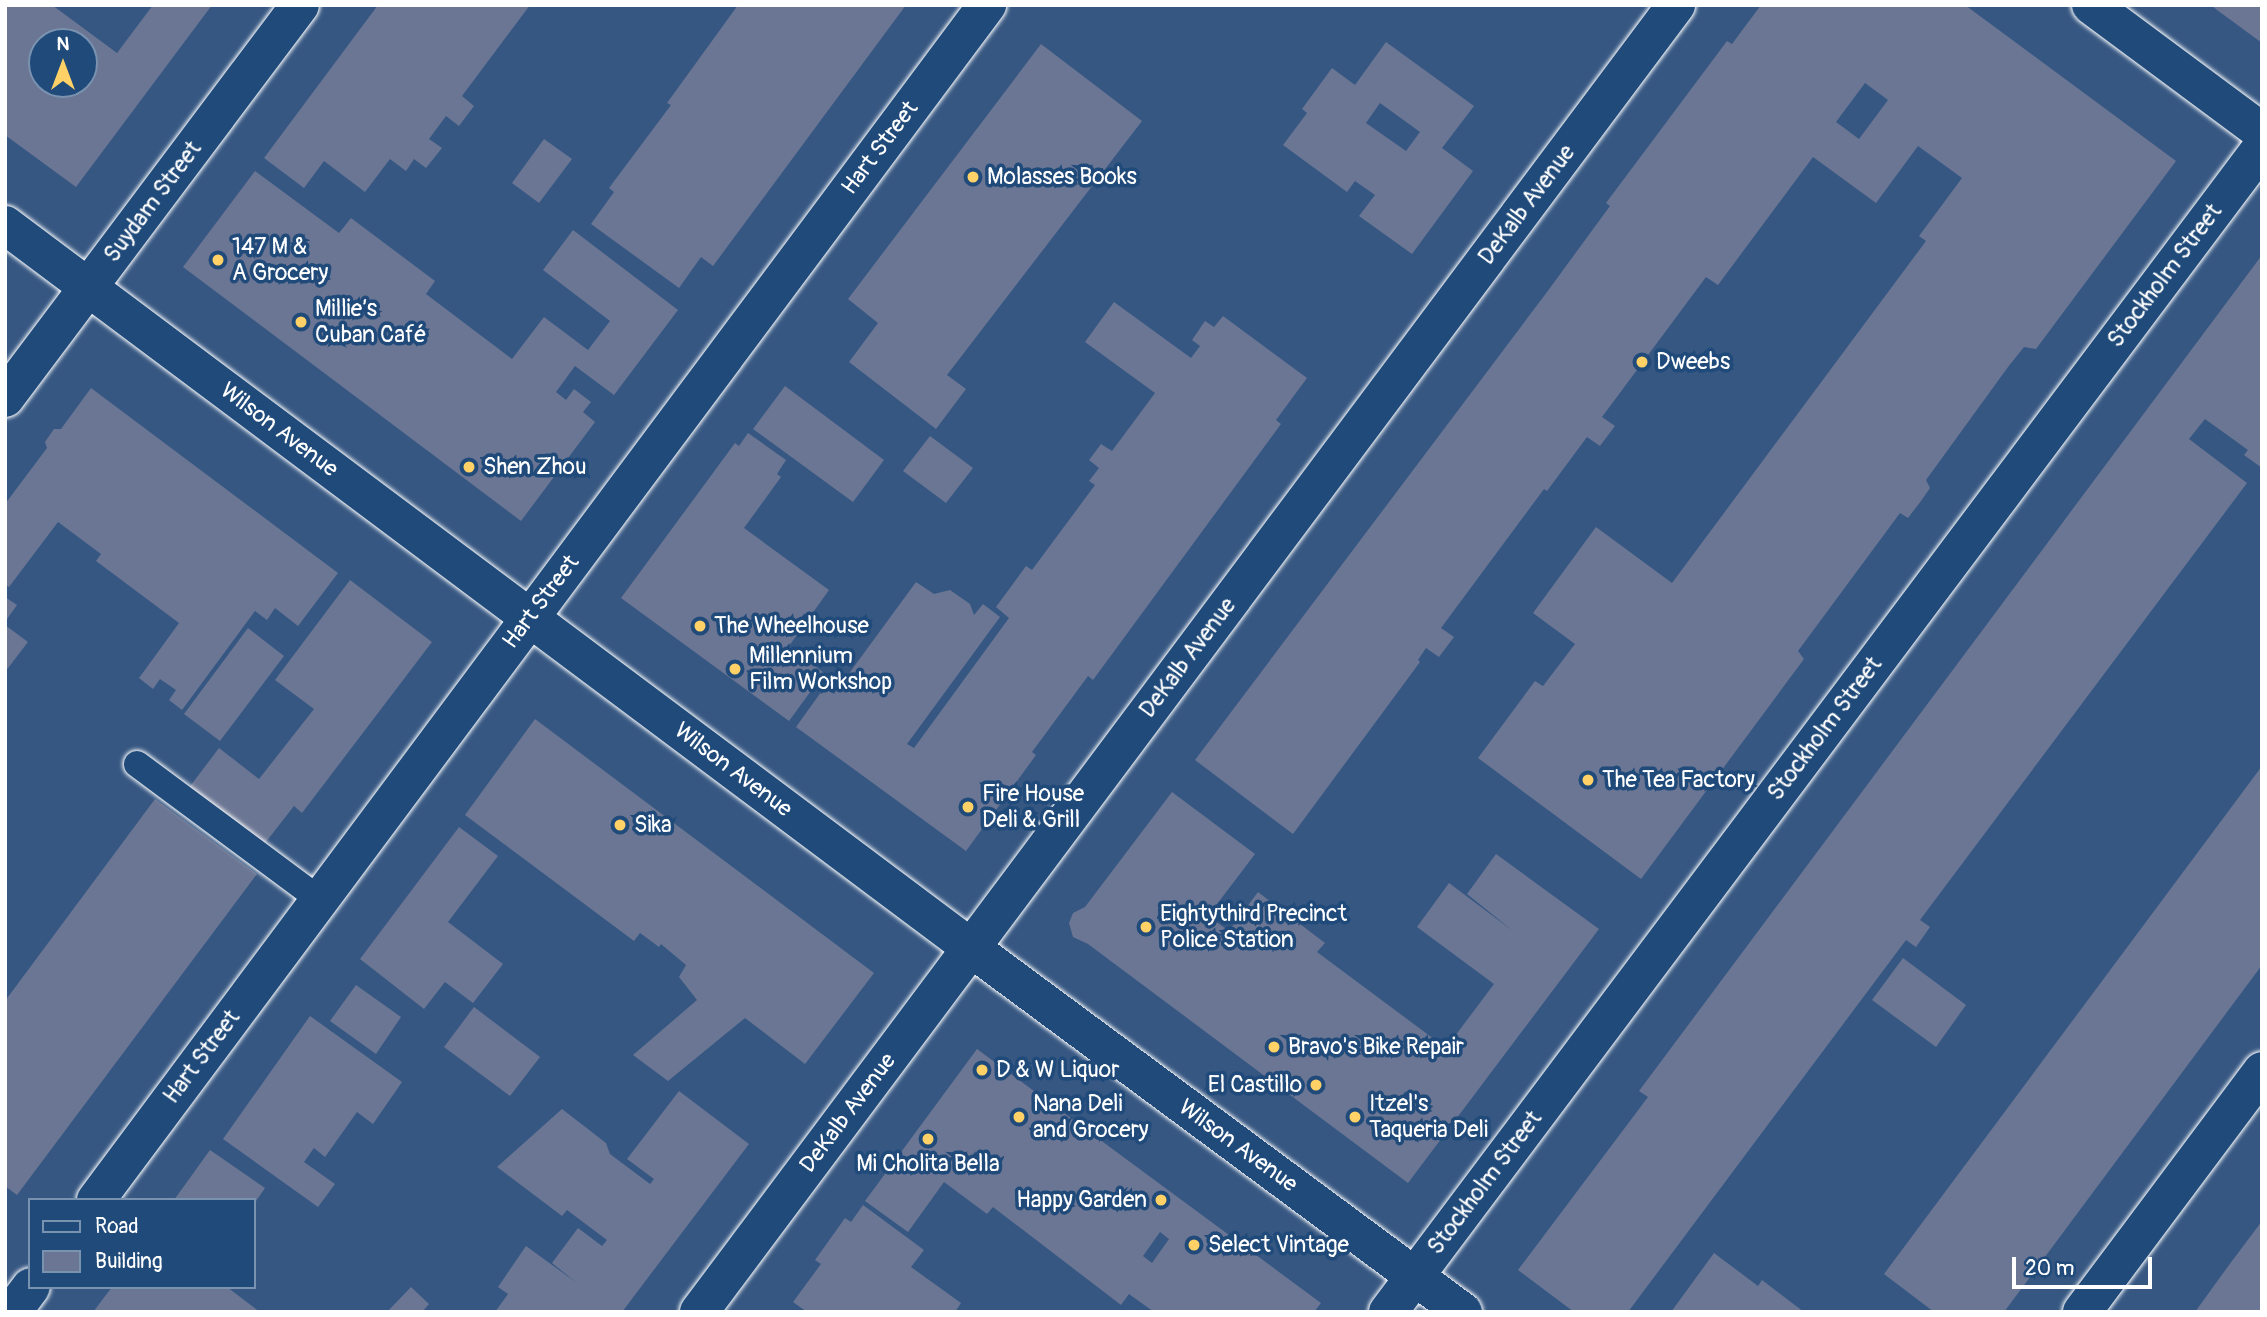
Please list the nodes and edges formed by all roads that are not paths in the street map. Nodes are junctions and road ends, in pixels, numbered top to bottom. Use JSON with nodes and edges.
{"nodes":[{"id":1,"x":300,"y":5,"type":"edge"},
{"id":2,"x":987,"y":5,"type":"edge"},
{"id":3,"x":1676,"y":5,"type":"edge"},
{"id":4,"x":2091,"y":5,"type":"edge"},
{"id":5,"x":2262,"y":132,"type":"edge"},
{"id":6,"x":2262,"y":147,"type":"edge"},
{"id":7,"x":5,"y":225,"type":"edge"},
{"id":8,"x":89,"y":288,"type":"junction"},
{"id":9,"x":5,"y":398,"type":"edge"},
{"id":10,"x":529,"y":617,"type":"junction"},
{"id":11,"x":137,"y":764,"type":"dead end"},
{"id":12,"x":319,"y":900,"type":"junction"},
{"id":13,"x":971,"y":948,"type":"junction"},
{"id":14,"x":2262,"y":1071,"type":"edge"},
{"id":15,"x":97,"y":1198,"type":"edge"},
{"id":16,"x":1415,"y":1276,"type":"junction"},
{"id":17,"x":29,"y":1289,"type":"edge"},
{"id":18,"x":12,"y":1312,"type":"edge"},
{"id":19,"x":699,"y":1312,"type":"edge"},
{"id":20,"x":1388,"y":1312,"type":"edge"},
{"id":21,"x":1463,"y":1312,"type":"edge"},
{"id":22,"x":2082,"y":1312,"type":"edge"}],
"edges":[{"from":1,"to":8,"type":"street","name":"Suydam Street"},
{"from":2,"to":10,"type":"street","name":"Hart Street"},
{"from":3,"to":13,"type":"street","name":"DeKalb Avenue"},
{"from":4,"to":5,"type":"street"},
{"from":6,"to":16,"type":"street","name":"Stockholm Street"},
{"from":7,"to":8,"type":"street","name":"Wilson Avenue"},
{"from":8,"to":9,"type":"street","name":"Suydam Street"},
{"from":8,"to":10,"type":"street","name":"Wilson Avenue"},
{"from":10,"to":12,"type":"street","name":"Hart Street"},
{"from":10,"to":13,"type":"street","name":"Wilson Avenue"},
{"from":11,"to":12,"type":"lane"},
{"from":12,"to":15,"type":"street","name":"Hart Street"},
{"from":13,"to":16,"type":"street","name":"Wilson Avenue"},
{"from":13,"to":19,"type":"street","name":"DeKalb Avenue"},
{"from":14,"to":22,"type":"street"},
{"from":16,"to":20,"type":"street","name":"Stockholm Street"},
{"from":16,"to":21,"type":"street","name":"Wilson Avenue"},
{"from":17,"to":18,"type":"street"}]}
